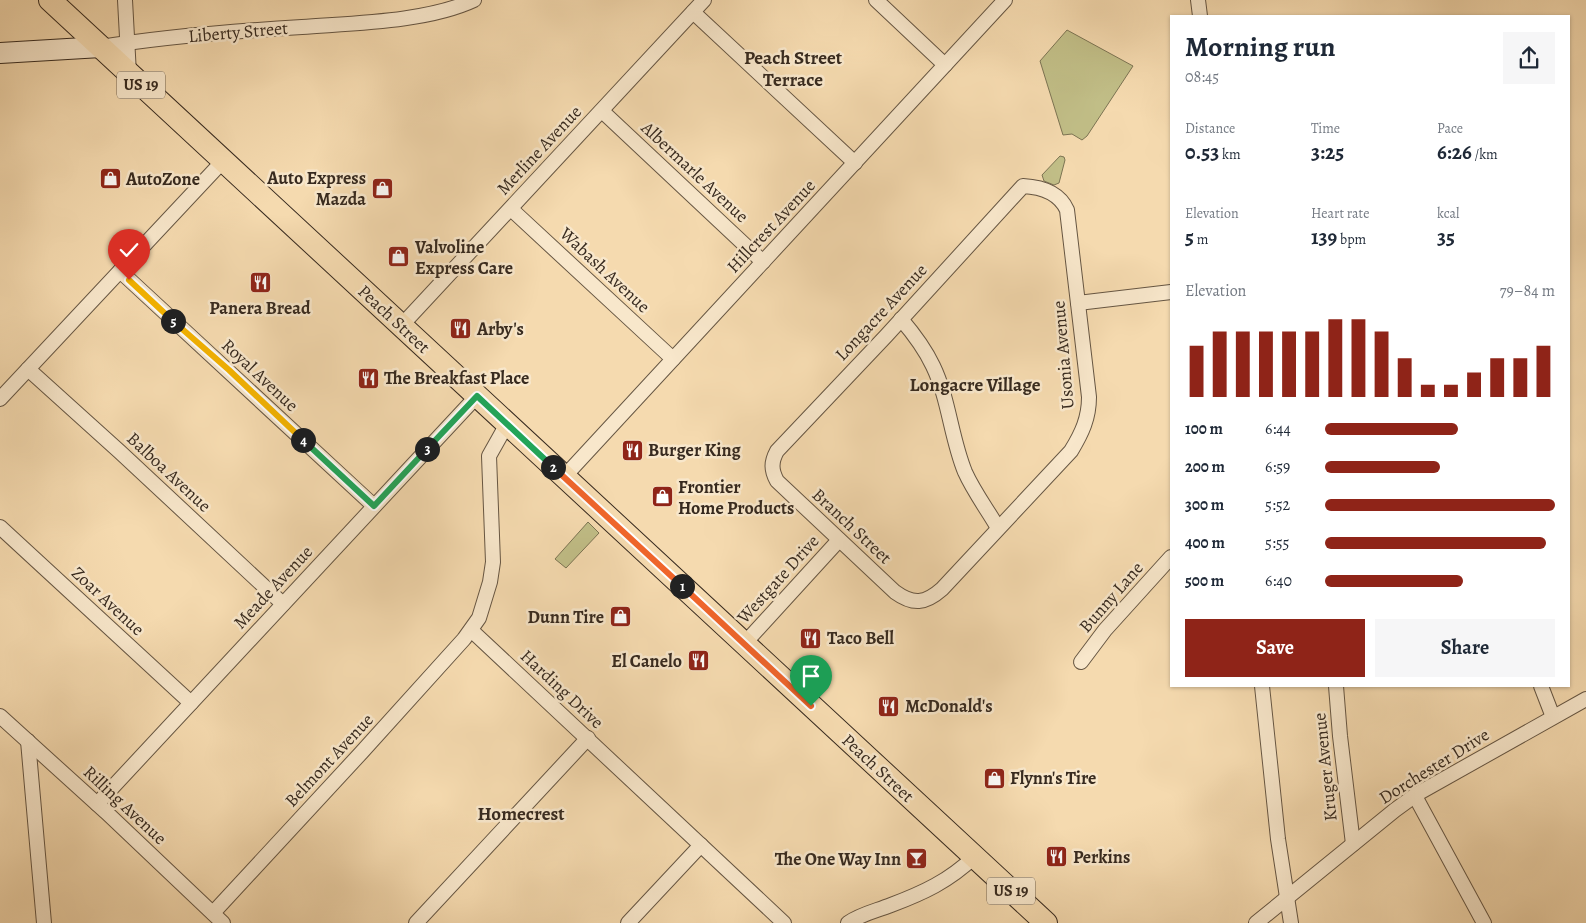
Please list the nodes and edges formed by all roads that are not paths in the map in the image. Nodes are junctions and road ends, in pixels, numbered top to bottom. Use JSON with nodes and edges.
{"nodes":[{"id":1,"x":50,"y":0,"type":"edge"},
{"id":2,"x":125,"y":0,"type":"edge"},
{"id":3,"x":474,"y":0,"type":"edge"},
{"id":4,"x":704,"y":0,"type":"edge"},
{"id":5,"x":876,"y":0,"type":"edge"},
{"id":6,"x":1006,"y":0,"type":"edge"},
{"id":7,"x":1198,"y":0,"type":"edge"},
{"id":8,"x":693,"y":12,"type":"junction"},
{"id":9,"x":1200,"y":15,"type":"edge"},
{"id":10,"x":127,"y":42,"type":"junction"},
{"id":11,"x":101,"y":47,"type":"junction"},
{"id":12,"x":0,"y":53,"type":"edge"},
{"id":13,"x":945,"y":65,"type":"junction"},
{"id":14,"x":128,"y":74,"type":"junction"},
{"id":15,"x":602,"y":111,"type":"junction"},
{"id":16,"x":223,"y":161,"type":"junction"},
{"id":17,"x":855,"y":163,"type":"junction"},
{"id":18,"x":1023,"y":186,"type":"joint"},
{"id":19,"x":511,"y":209,"type":"junction"},
{"id":20,"x":763,"y":262,"type":"junction"},
{"id":21,"x":120,"y":271,"type":"junction"},
{"id":22,"x":1170,"y":292,"type":"edge"},
{"id":23,"x":1078,"y":303,"type":"junction"},
{"id":24,"x":901,"y":319,"type":"junction"},
{"id":25,"x":402,"y":326,"type":"junction"},
{"id":26,"x":673,"y":358,"type":"junction"},
{"id":27,"x":28,"y":369,"type":"junction"},
{"id":28,"x":477,"y":396,"type":"junction"},
{"id":29,"x":0,"y":400,"type":"edge"},
{"id":30,"x":507,"y":424,"type":"junction"},
{"id":31,"x":771,"y":466,"type":"joint"},
{"id":32,"x":564,"y":477,"type":"junction"},
{"id":33,"x":374,"y":506,"type":"junction"},
{"id":34,"x":0,"y":527,"type":"edge"},
{"id":35,"x":998,"y":528,"type":"junction"},
{"id":36,"x":839,"y":540,"type":"junction"},
{"id":37,"x":1170,"y":559,"type":"edge"},
{"id":38,"x":918,"y":602,"type":"joint"},
{"id":39,"x":283,"y":604,"type":"junction"},
{"id":40,"x":471,"y":630,"type":"junction"},
{"id":41,"x":744,"y":644,"type":"junction"},
{"id":42,"x":1081,"y":662,"type":"dead end"},
{"id":43,"x":1262,"y":687,"type":"edge"},
{"id":44,"x":1336,"y":687,"type":"edge"},
{"id":45,"x":1541,"y":687,"type":"edge"},
{"id":46,"x":1586,"y":699,"type":"edge"},
{"id":47,"x":191,"y":703,"type":"junction"},
{"id":48,"x":0,"y":716,"type":"edge"},
{"id":49,"x":1553,"y":717,"type":"junction"},
{"id":50,"x":588,"y":738,"type":"junction"},
{"id":51,"x":28,"y":741,"type":"junction"},
{"id":52,"x":1415,"y":796,"type":"junction"},
{"id":53,"x":97,"y":804,"type":"junction"},
{"id":54,"x":1353,"y":844,"type":"junction"},
{"id":55,"x":701,"y":845,"type":"junction"},
{"id":56,"x":974,"y":857,"type":"junction"},
{"id":57,"x":1287,"y":898,"type":"junction"},
{"id":58,"x":220,"y":920,"type":"edge"},
{"id":59,"x":44,"y":923,"type":"edge"},
{"id":60,"x":416,"y":923,"type":"edge"},
{"id":61,"x":628,"y":923,"type":"edge"},
{"id":62,"x":784,"y":923,"type":"edge"},
{"id":63,"x":848,"y":923,"type":"edge"},
{"id":64,"x":1046,"y":923,"type":"edge"},
{"id":65,"x":1256,"y":923,"type":"edge"},
{"id":66,"x":1291,"y":923,"type":"edge"},
{"id":67,"x":1484,"y":923,"type":"edge"}],
"edges":[{"from":1,"to":11,"type":"main road","name":"Peach Street","number":"US 19"},
{"from":2,"to":10,"type":"street"},
{"from":3,"to":10,"type":"street","name":"Liberty Street"},
{"from":4,"to":8,"type":"street","name":"Merline Avenue"},
{"from":5,"to":13,"type":"street"},
{"from":6,"to":13,"type":"street","name":"Hillcrest Avenue"},
{"from":7,"to":9,"type":"street"},
{"from":8,"to":15,"type":"street","name":"Merline Avenue"},
{"from":8,"to":17,"type":"street"},
{"from":10,"to":11,"type":"street","name":"Liberty Street"},
{"from":10,"to":14,"type":"street"},
{"from":11,"to":12,"type":"street","name":"Liberty Street"},
{"from":11,"to":14,"type":"main road","name":"Peach Street","number":"US 19"},
{"from":13,"to":17,"type":"street","name":"Hillcrest Avenue"},
{"from":14,"to":16,"type":"main road","name":"Peach Street","number":"US 19"},
{"from":15,"to":19,"type":"street","name":"Merline Avenue"},
{"from":15,"to":20,"type":"street","name":"Albermarle Avenue"},
{"from":16,"to":21,"type":"street"},
{"from":16,"to":25,"type":"main road","name":"Peach Street","number":"US 19"},
{"from":17,"to":20,"type":"street","name":"Hillcrest Avenue"},
{"from":18,"to":23,"type":"street","name":"Usonia Avenue"},
{"from":18,"to":24,"type":"street","name":"Longacre Avenue"},
{"from":19,"to":25,"type":"street","name":"Merline Avenue"},
{"from":19,"to":26,"type":"street","name":"Wabash Avenue"},
{"from":20,"to":26,"type":"street","name":"Hillcrest Avenue"},
{"from":21,"to":27,"type":"street"},
{"from":21,"to":33,"type":"street","name":"Royal Avenue"},
{"from":22,"to":23,"type":"street"},
{"from":23,"to":35,"type":"street","name":"Usonia Avenue"},
{"from":24,"to":31,"type":"street","name":"Longacre Avenue"},
{"from":24,"to":35,"type":"street"},
{"from":25,"to":28,"type":"main road","name":"Peach Street","number":"US 19"},
{"from":26,"to":32,"type":"street","name":"Hillcrest Avenue"},
{"from":27,"to":29,"type":"street"},
{"from":27,"to":39,"type":"street","name":"Balboa Avenue"},
{"from":28,"to":30,"type":"main road","name":"Peach Street","number":"US 19"},
{"from":28,"to":33,"type":"street","name":"Meade Avenue"},
{"from":30,"to":32,"type":"main road","name":"Peach Street","number":"US 19"},
{"from":30,"to":40,"type":"street"},
{"from":31,"to":36,"type":"street","name":"Branch Street"},
{"from":32,"to":41,"type":"main road","name":"Peach Street","number":"US 19"},
{"from":33,"to":39,"type":"street","name":"Meade Avenue"},
{"from":34,"to":47,"type":"street","name":"Zoar Avenue"},
{"from":35,"to":38,"type":"street","name":"Usonia Avenue"},
{"from":36,"to":38,"type":"street","name":"Branch Street"},
{"from":36,"to":41,"type":"street","name":"Westgate Drive"},
{"from":37,"to":42,"type":"street","name":"Bunny Lane"},
{"from":39,"to":47,"type":"street","name":"Meade Avenue"},
{"from":40,"to":50,"type":"street","name":"Harding Drive"},
{"from":40,"to":58,"type":"street","name":"Belmont Avenue"},
{"from":41,"to":56,"type":"main road","name":"Peach Street","number":"US 19"},
{"from":43,"to":57,"type":"street"},
{"from":44,"to":54,"type":"street","name":"Kruger Avenue"},
{"from":45,"to":49,"type":"street"},
{"from":46,"to":49,"type":"street","name":"Dorchester Drive"},
{"from":47,"to":53,"type":"street","name":"Meade Avenue"},
{"from":48,"to":51,"type":"street","name":"Rilling Avenue"},
{"from":49,"to":52,"type":"street","name":"Dorchester Drive"},
{"from":50,"to":55,"type":"street","name":"Harding Drive"},
{"from":50,"to":60,"type":"street"},
{"from":51,"to":53,"type":"street","name":"Rilling Avenue"},
{"from":51,"to":59,"type":"street"},
{"from":52,"to":54,"type":"street","name":"Dorchester Drive"},
{"from":52,"to":67,"type":"street"},
{"from":53,"to":58,"type":"street","name":"Rilling Avenue"},
{"from":54,"to":57,"type":"street","name":"Dorchester Drive"},
{"from":55,"to":61,"type":"street"},
{"from":55,"to":62,"type":"street","name":"Harding Drive"},
{"from":56,"to":63,"type":"street"},
{"from":56,"to":64,"type":"main road","name":"Peach Street","number":"US 19"},
{"from":57,"to":65,"type":"street","name":"Dorchester Drive"},
{"from":57,"to":66,"type":"street"}]}
